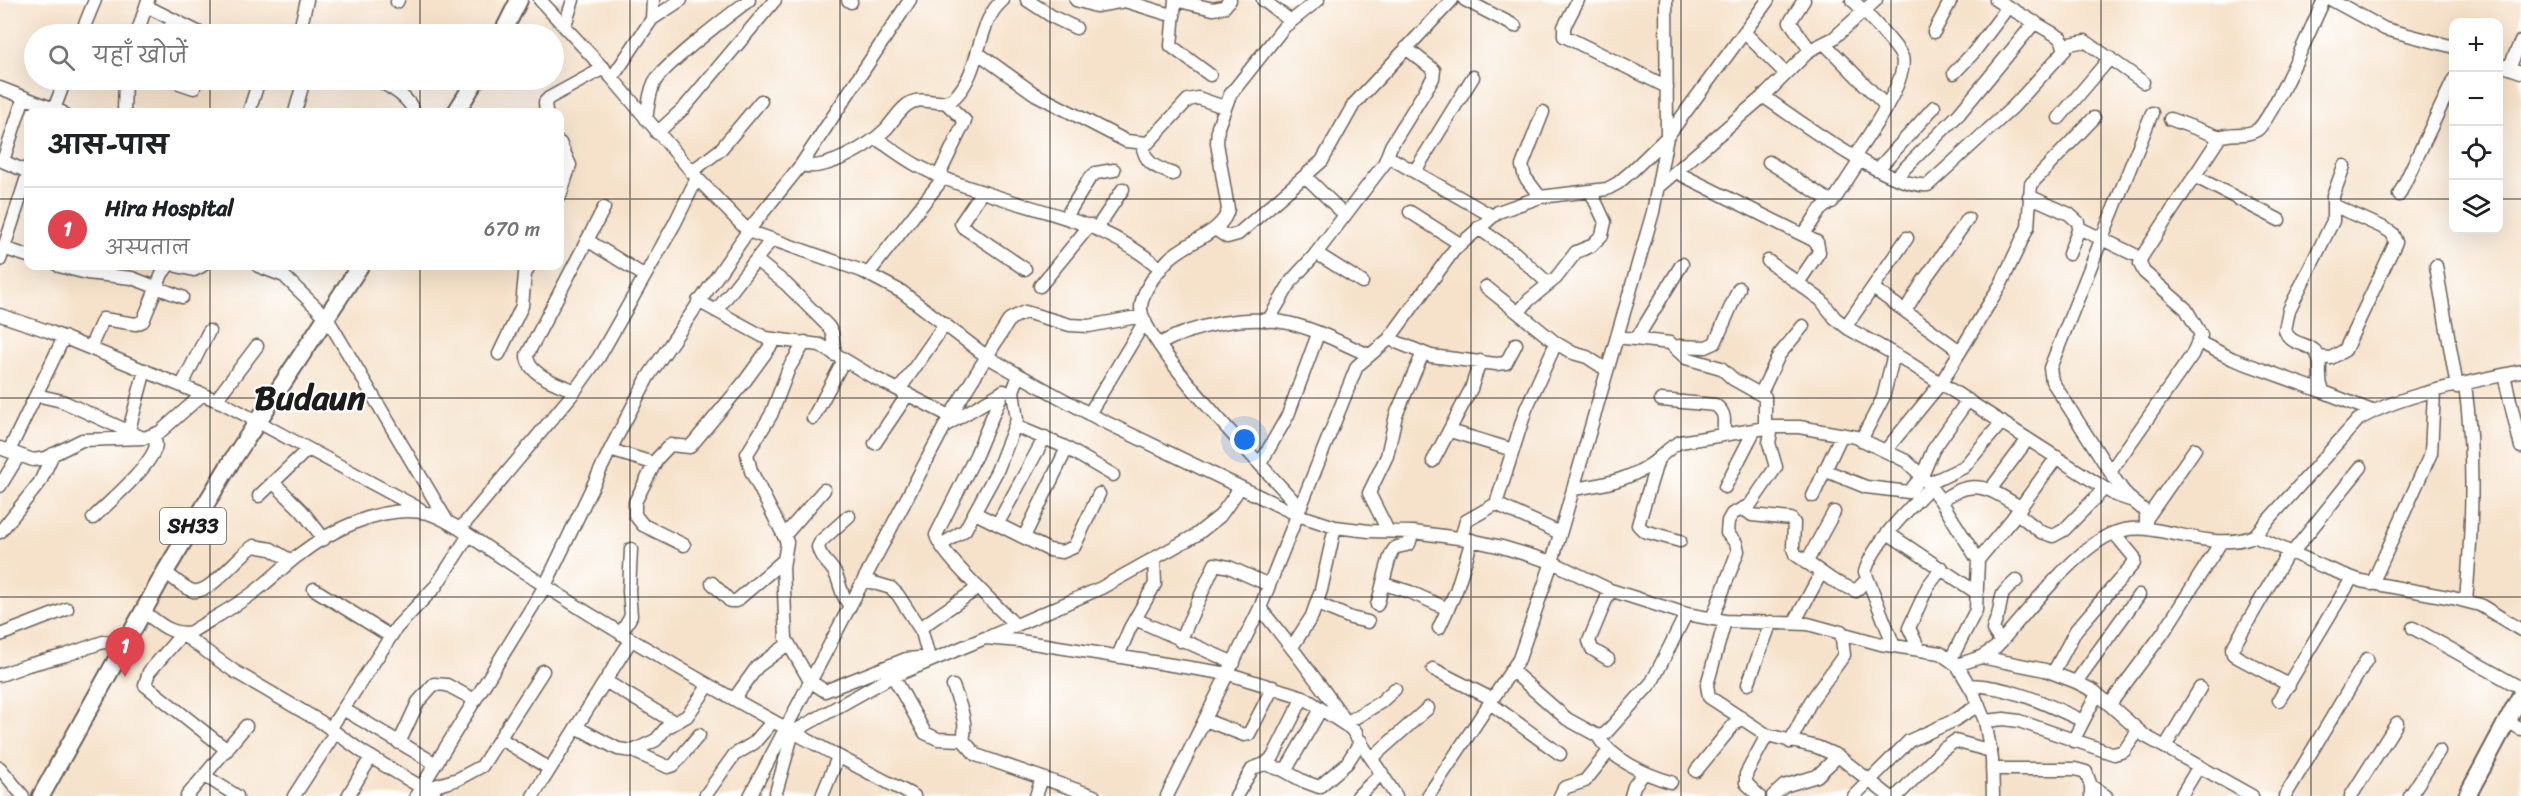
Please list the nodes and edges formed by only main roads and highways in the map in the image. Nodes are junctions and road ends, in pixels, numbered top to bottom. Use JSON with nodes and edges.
{"nodes":[{"id":1,"x":519,"y":0,"type":"edge"},
{"id":2,"x":507,"y":24,"type":"edge"},
{"id":3,"x":470,"y":90,"type":"edge"},
{"id":4,"x":458,"y":108,"type":"edge"},
{"id":5,"x":357,"y":270,"type":"edge"},
{"id":6,"x":2521,"y":695,"type":"edge"},
{"id":7,"x":2514,"y":725,"type":"edge"},
{"id":8,"x":41,"y":796,"type":"edge"},
{"id":9,"x":2467,"y":796,"type":"edge"}],
"edges":[{"from":1,"to":2,"type":"main road"},
{"from":3,"to":4,"type":"main road"},
{"from":5,"to":8,"type":"main road","number":"SH33"},
{"from":6,"to":7,"type":"main road"},
{"from":7,"to":9,"type":"main road"}]}
